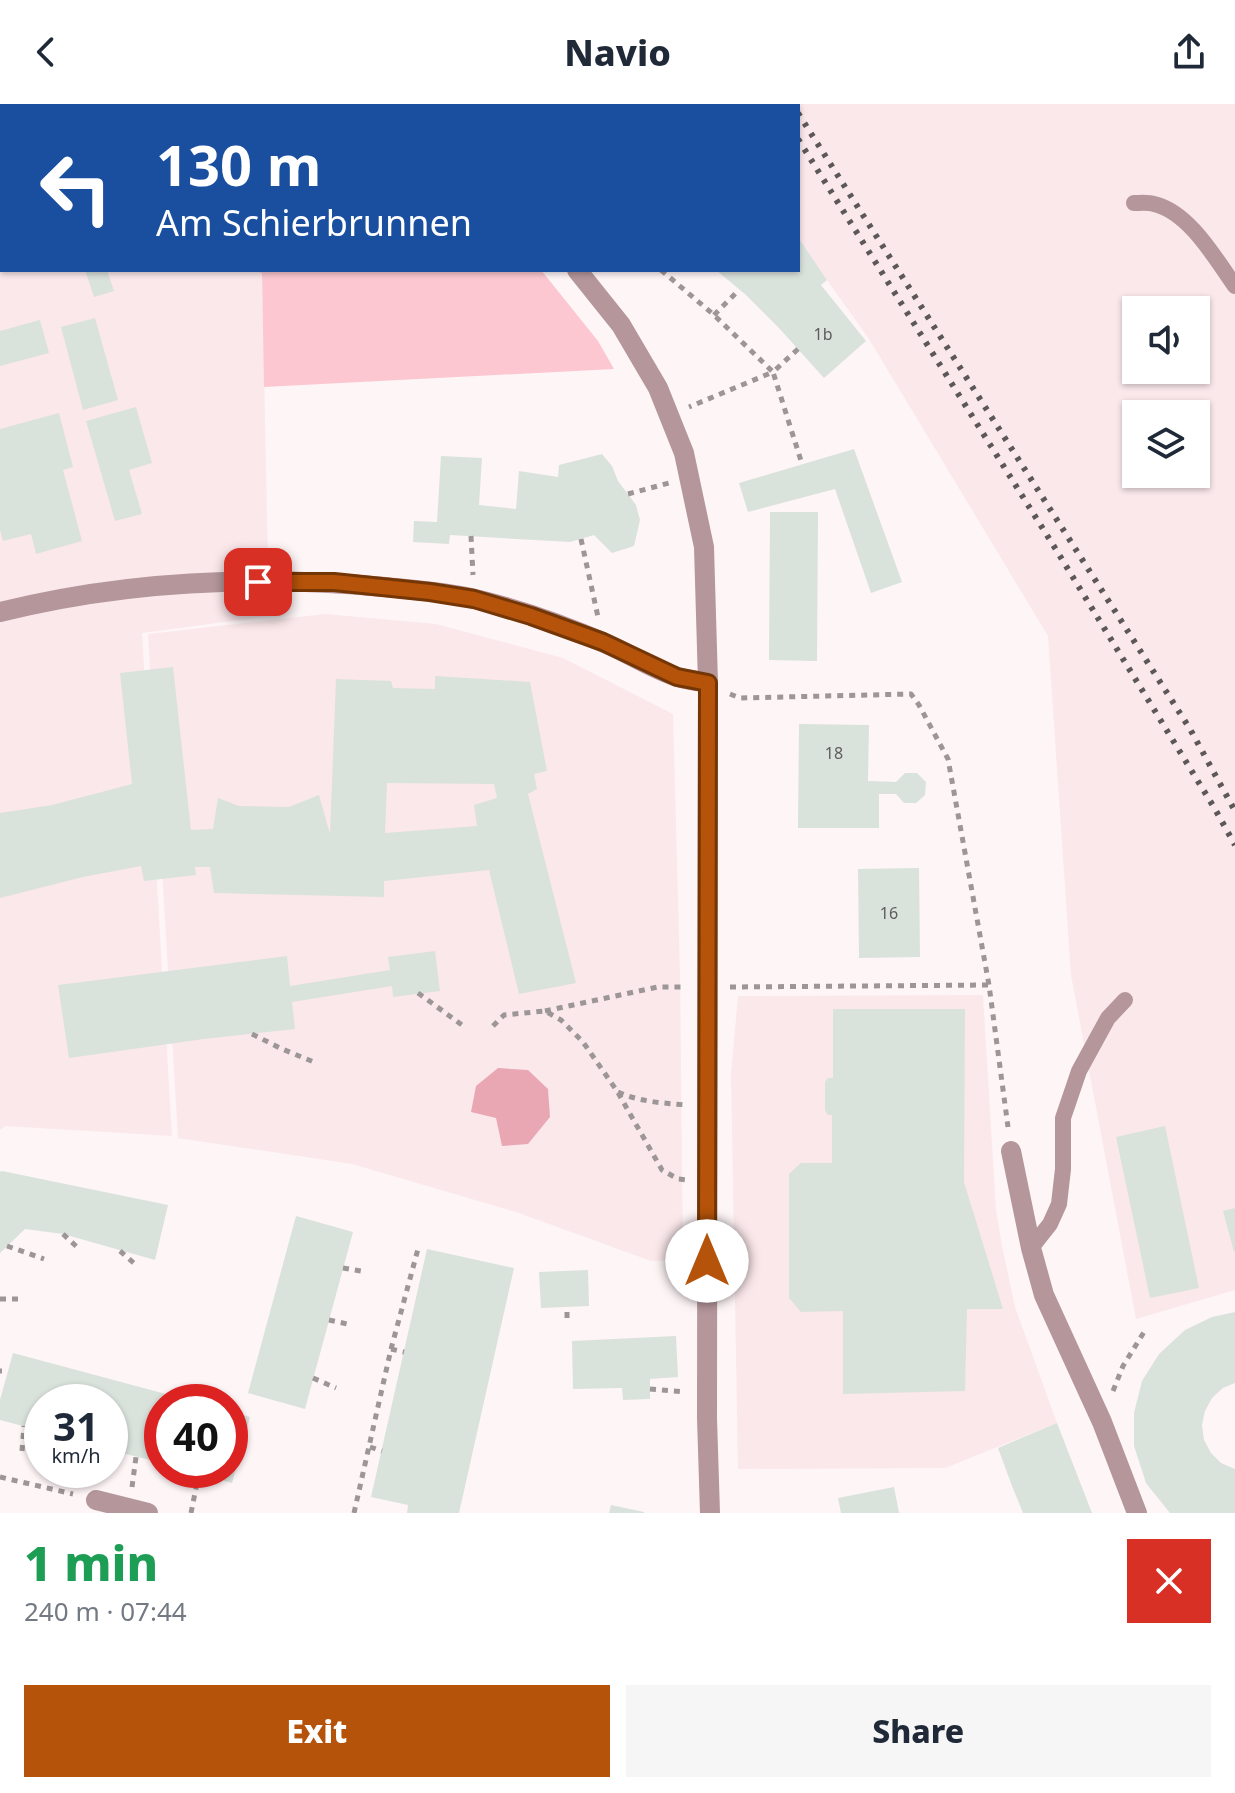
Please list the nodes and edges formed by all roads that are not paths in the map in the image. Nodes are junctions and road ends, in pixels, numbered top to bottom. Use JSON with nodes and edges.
{"nodes":[{"id":1,"x":1134,"y":203,"type":"dead end"},
{"id":2,"x":579,"y":272,"type":"edge"},
{"id":3,"x":1235,"y":286,"type":"edge"},
{"id":4,"x":0,"y":612,"type":"edge"},
{"id":5,"x":708,"y":683,"type":"junction"},
{"id":6,"x":1125,"y":1000,"type":"dead end"},
{"id":7,"x":1011,"y":1151,"type":"road end"},
{"id":8,"x":1031,"y":1248,"type":"junction"},
{"id":9,"x":96,"y":1500,"type":"road end"},
{"id":10,"x":148,"y":1513,"type":"edge"},
{"id":11,"x":710,"y":1513,"type":"edge"},
{"id":12,"x":1137,"y":1513,"type":"edge"}],
"edges":[{"from":1,"to":3,"type":"lane"},
{"from":2,"to":5,"type":"street"},
{"from":4,"to":5,"type":"street"},
{"from":5,"to":11,"type":"street"},
{"from":6,"to":8,"type":"lane"},
{"from":7,"to":8,"type":"street"},
{"from":8,"to":12,"type":"street"},
{"from":9,"to":10,"type":"street"}]}
